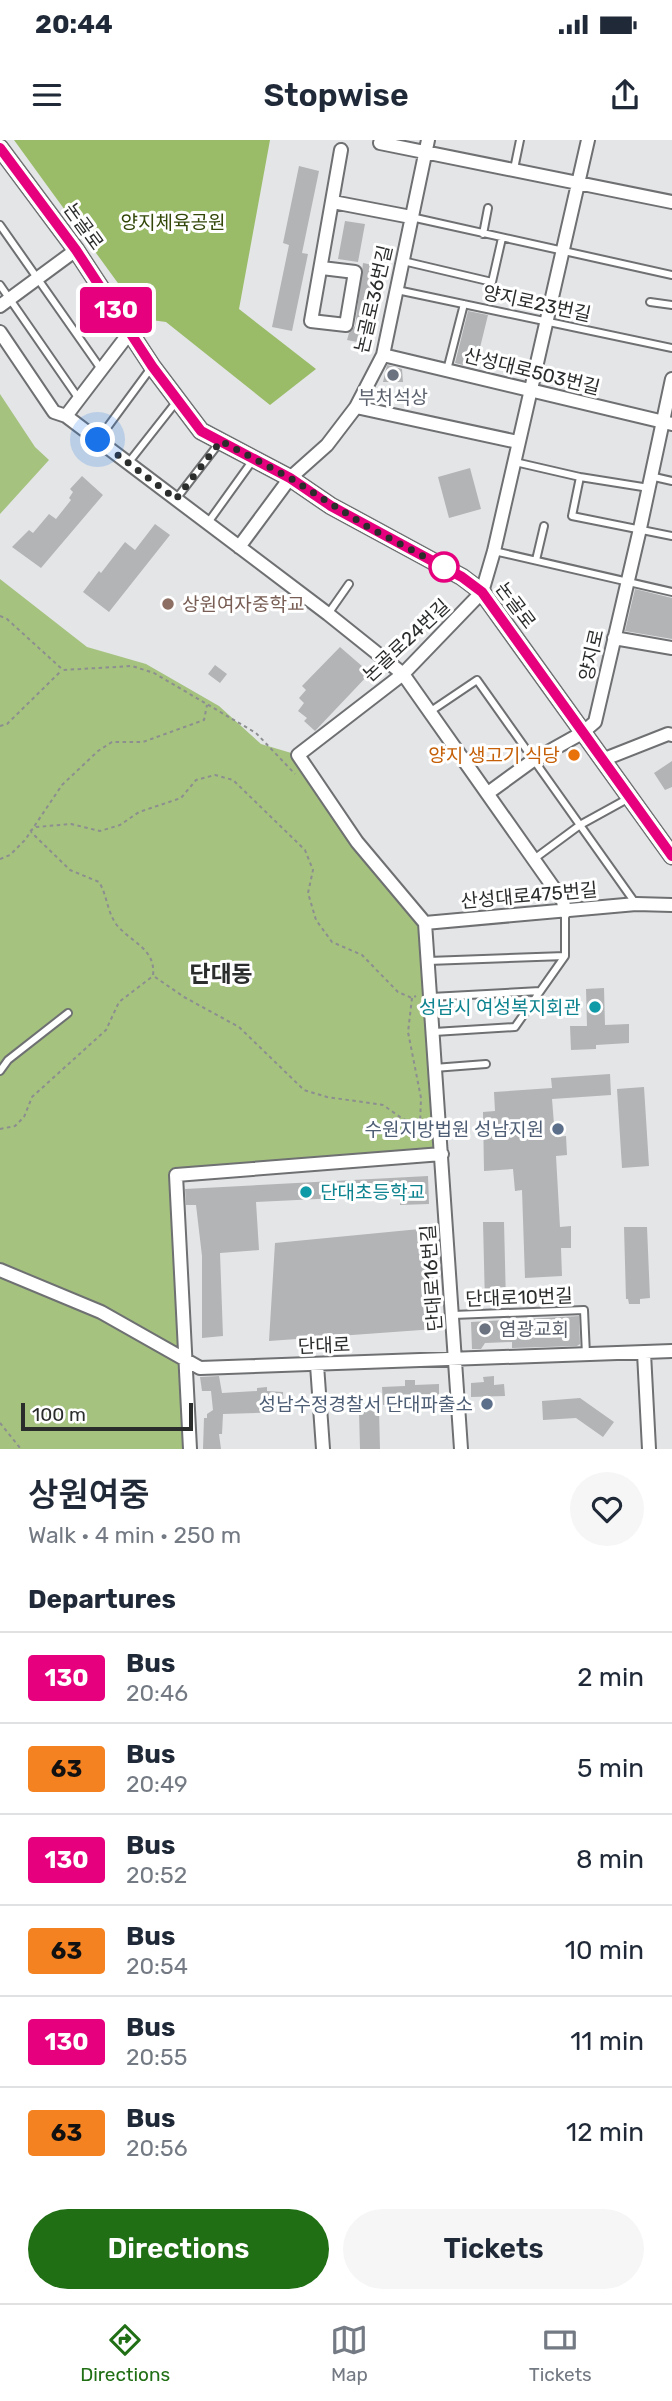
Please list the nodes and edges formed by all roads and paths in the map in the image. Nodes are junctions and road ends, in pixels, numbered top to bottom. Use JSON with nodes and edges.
{"nodes":[{"id":1,"x":520,"y":140,"type":"edge"},
{"id":2,"x":588,"y":140,"type":"edge"},
{"id":3,"x":380,"y":143,"type":"dead end"},
{"id":4,"x":426,"y":146,"type":"edge"},
{"id":5,"x":341,"y":150,"type":"dead end"},
{"id":6,"x":1,"y":151,"type":"edge"},
{"id":7,"x":514,"y":170,"type":"junction"},
{"id":8,"x":578,"y":183,"type":"junction"},
{"id":9,"x":333,"y":202,"type":"junction"},
{"id":10,"x":672,"y":202,"type":"edge"},
{"id":11,"x":488,"y":208,"type":"dead end"},
{"id":12,"x":411,"y":217,"type":"junction"},
{"id":13,"x":0,"y":225,"type":"edge"},
{"id":14,"x":483,"y":234,"type":"junction"},
{"id":15,"x":502,"y":237,"type":"junction"},
{"id":16,"x":76,"y":250,"type":"junction"},
{"id":17,"x":562,"y":251,"type":"junction"},
{"id":18,"x":401,"y":261,"type":"junction"},
{"id":19,"x":322,"y":268,"type":"junction"},
{"id":20,"x":672,"y":275,"type":"edge"},
{"id":21,"x":39,"y":279,"type":"junction"},
{"id":22,"x":0,"y":285,"type":"edge"},
{"id":23,"x":395,"y":289,"type":"junction"},
{"id":24,"x":5,"y":302,"type":"edge"},
{"id":25,"x":650,"y":302,"type":"dead end"},
{"id":26,"x":464,"y":304,"type":"junction"},
{"id":27,"x":672,"y":305,"type":"edge"},
{"id":28,"x":546,"y":321,"type":"junction"},
{"id":29,"x":130,"y":331,"type":"junction"},
{"id":30,"x":0,"y":332,"type":"edge"},
{"id":31,"x":672,"y":348,"type":"edge"},
{"id":32,"x":383,"y":355,"type":"junction"},
{"id":33,"x":152,"y":366,"type":"junction"},
{"id":34,"x":101,"y":370,"type":"junction"},
{"id":35,"x":447,"y":370,"type":"junction"},
{"id":36,"x":672,"y":379,"type":"edge"},
{"id":37,"x":530,"y":390,"type":"junction"},
{"id":38,"x":79,"y":399,"type":"junction"},
{"id":39,"x":177,"y":401,"type":"junction"},
{"id":40,"x":356,"y":407,"type":"junction"},
{"id":41,"x":66,"y":416,"type":"junction"},
{"id":42,"x":667,"y":423,"type":"edge"},
{"id":43,"x":98,"y":440,"type":"junction"},
{"id":44,"x":221,"y":441,"type":"junction"},
{"id":45,"x":518,"y":442,"type":"junction"},
{"id":46,"x":254,"y":459,"type":"junction"},
{"id":47,"x":515,"y":461,"type":"junction"},
{"id":48,"x":129,"y":462,"type":"junction"},
{"id":49,"x":580,"y":477,"type":"junction"},
{"id":50,"x":290,"y":478,"type":"junction"},
{"id":51,"x":672,"y":481,"type":"edge"},
{"id":52,"x":649,"y":482,"type":"junction"},
{"id":53,"x":176,"y":499,"type":"junction"},
{"id":54,"x":207,"y":524,"type":"junction"},
{"id":55,"x":544,"y":526,"type":"dead end"},
{"id":56,"x":640,"y":529,"type":"junction"},
{"id":57,"x":672,"y":536,"type":"edge"},
{"id":58,"x":239,"y":547,"type":"junction"},
{"id":59,"x":494,"y":551,"type":"junction"},
{"id":60,"x":536,"y":560,"type":"junction"},
{"id":61,"x":628,"y":580,"type":"junction"},
{"id":62,"x":349,"y":584,"type":"dead end"},
{"id":63,"x":482,"y":592,"type":"junction"},
{"id":64,"x":672,"y":592,"type":"edge"},
{"id":65,"x":328,"y":614,"type":"junction"},
{"id":66,"x":0,"y":616,"type":"edge"},
{"id":67,"x":614,"y":638,"type":"junction"},
{"id":68,"x":672,"y":648,"type":"edge"},
{"id":69,"x":63,"y":670,"type":"junction"},
{"id":70,"x":403,"y":674,"type":"junction"},
{"id":71,"x":208,"y":703,"type":"junction"},
{"id":72,"x":431,"y":711,"type":"junction"},
{"id":73,"x":0,"y":726,"type":"edge"},
{"id":74,"x":582,"y":733,"type":"junction"},
{"id":75,"x":672,"y":735,"type":"edge"},
{"id":76,"x":602,"y":760,"type":"junction"},
{"id":77,"x":532,"y":761,"type":"junction"},
{"id":78,"x":295,"y":773,"type":"dead end"},
{"id":79,"x":488,"y":793,"type":"junction"},
{"id":80,"x":629,"y":798,"type":"junction"},
{"id":81,"x":580,"y":825,"type":"junction"},
{"id":82,"x":30,"y":831,"type":"junction"},
{"id":83,"x":672,"y":856,"type":"edge"},
{"id":84,"x":0,"y":859,"type":"edge"},
{"id":85,"x":534,"y":859,"type":"junction"},
{"id":86,"x":636,"y":904,"type":"junction"},
{"id":87,"x":672,"y":905,"type":"edge"},
{"id":88,"x":565,"y":912,"type":"junction"},
{"id":89,"x":425,"y":923,"type":"junction"},
{"id":90,"x":565,"y":956,"type":"junction"},
{"id":91,"x":428,"y":961,"type":"junction"},
{"id":92,"x":153,"y":976,"type":"junction"},
{"id":93,"x":540,"y":991,"type":"junction"},
{"id":94,"x":430,"y":993,"type":"junction"},
{"id":95,"x":412,"y":998,"type":"junction"},
{"id":96,"x":68,"y":1013,"type":"dead end"},
{"id":97,"x":434,"y":1032,"type":"junction"},
{"id":98,"x":486,"y":1064,"type":"dead end"},
{"id":99,"x":435,"y":1068,"type":"junction"},
{"id":100,"x":0,"y":1071,"type":"edge"},
{"id":101,"x":420,"y":1126,"type":"junction"},
{"id":102,"x":0,"y":1129,"type":"edge"},
{"id":103,"x":431,"y":1130,"type":"dead end"},
{"id":104,"x":442,"y":1154,"type":"junction"},
{"id":105,"x":0,"y":1270,"type":"edge"},
{"id":106,"x":453,"y":1315,"type":"junction"},
{"id":107,"x":672,"y":1351,"type":"edge"},
{"id":108,"x":644,"y":1353,"type":"junction"},
{"id":109,"x":586,"y":1355,"type":"junction"},
{"id":110,"x":456,"y":1360,"type":"junction"},
{"id":111,"x":186,"y":1361,"type":"junction"},
{"id":112,"x":317,"y":1365,"type":"junction"},
{"id":113,"x":0,"y":1423,"type":"edge"},
{"id":114,"x":21,"y":1449,"type":"edge"},
{"id":115,"x":190,"y":1449,"type":"edge"},
{"id":116,"x":323,"y":1449,"type":"edge"},
{"id":117,"x":461,"y":1449,"type":"edge"},
{"id":118,"x":649,"y":1449,"type":"edge"}],
"edges":[{"from":1,"to":7,"type":"lane"},
{"from":2,"to":8,"type":"street","name":"논골로24번길"},
{"from":3,"to":4,"type":"street"},
{"from":4,"to":7,"type":"street"},
{"from":4,"to":12,"type":"street","name":"논골로36번길"},
{"from":5,"to":9,"type":"street"},
{"from":6,"to":16,"type":"street","name":"논골로"},
{"from":7,"to":8,"type":"street"},
{"from":8,"to":10,"type":"street"},
{"from":8,"to":17,"type":"street","name":"논골로24번길"},
{"from":9,"to":12,"type":"street"},
{"from":9,"to":19,"type":"street"},
{"from":11,"to":14,"type":"lane"},
{"from":12,"to":14,"type":"lane"},
{"from":12,"to":18,"type":"street","name":"논골로36번길"},
{"from":13,"to":21,"type":"lane"},
{"from":14,"to":15,"type":"lane"},
{"from":15,"to":17,"type":"lane"},
{"from":15,"to":18,"type":"lane"},
{"from":16,"to":21,"type":"street"},
{"from":16,"to":29,"type":"street","name":"논골로"},
{"from":17,"to":20,"type":"lane"},
{"from":17,"to":28,"type":"street","name":"논골로24번길"},
{"from":18,"to":23,"type":"street","name":"논골로36번길"},
{"from":19,"to":19,"type":"street"},
{"from":21,"to":24,"type":"street"},
{"from":21,"to":34,"type":"lane"},
{"from":22,"to":24,"type":"lane"},
{"from":23,"to":26,"type":"lane","name":"양지로23번길"},
{"from":23,"to":32,"type":"street","name":"논골로36번길"},
{"from":24,"to":38,"type":"lane"},
{"from":25,"to":27,"type":"lane"},
{"from":26,"to":28,"type":"lane","name":"양지로23번길"},
{"from":26,"to":35,"type":"lane"},
{"from":28,"to":31,"type":"lane","name":"양지로23번길"},
{"from":28,"to":37,"type":"street","name":"논골로24번길"},
{"from":29,"to":33,"type":"street","name":"논골로"},
{"from":29,"to":34,"type":"street"},
{"from":30,"to":41,"type":"street"},
{"from":32,"to":35,"type":"street","name":"산성대로503번길"},
{"from":32,"to":40,"type":"street","name":"논골로36번길"},
{"from":33,"to":39,"type":"street","name":"논골로"},
{"from":33,"to":43,"type":"lane"},
{"from":34,"to":38,"type":"street"},
{"from":35,"to":37,"type":"street","name":"산성대로503번길"},
{"from":36,"to":42,"type":"street","name":"양지로"},
{"from":37,"to":42,"type":"street","name":"산성대로503번길"},
{"from":37,"to":45,"type":"street","name":"논골로24번길"},
{"from":38,"to":41,"type":"street"},
{"from":39,"to":44,"type":"street","name":"논골로"},
{"from":39,"to":48,"type":"lane"},
{"from":40,"to":45,"type":"street"},
{"from":40,"to":50,"type":"street","name":"논골로36번길"},
{"from":41,"to":43,"type":"street"},
{"from":42,"to":52,"type":"street","name":"양지로"},
{"from":43,"to":48,"type":"street"},
{"from":44,"to":46,"type":"street","name":"논골로"},
{"from":44,"to":53,"type":"lane"},
{"from":45,"to":47,"type":"street","name":"논골로24번길"},
{"from":46,"to":50,"type":"street","name":"논골로"},
{"from":46,"to":54,"type":"lane"},
{"from":47,"to":49,"type":"lane"},
{"from":47,"to":59,"type":"street","name":"논골로24번길"},
{"from":48,"to":53,"type":"street"},
{"from":49,"to":52,"type":"lane"},
{"from":49,"to":56,"type":"lane"},
{"from":50,"to":58,"type":"street","name":"논골로36번길"},
{"from":50,"to":63,"type":"street","name":"논골로"},
{"from":51,"to":52,"type":"lane"},
{"from":52,"to":56,"type":"street","name":"양지로"},
{"from":53,"to":54,"type":"street"},
{"from":54,"to":58,"type":"street"},
{"from":55,"to":60,"type":"lane"},
{"from":56,"to":57,"type":"lane"},
{"from":56,"to":61,"type":"street","name":"양지로"},
{"from":58,"to":65,"type":"street"},
{"from":59,"to":60,"type":"lane"},
{"from":59,"to":63,"type":"street","name":"논골로24번길"},
{"from":60,"to":61,"type":"lane"},
{"from":61,"to":64,"type":"lane"},
{"from":61,"to":67,"type":"street","name":"양지로"},
{"from":62,"to":65,"type":"lane"},
{"from":63,"to":70,"type":"street","name":"논골로24번길"},
{"from":63,"to":74,"type":"street","name":"논골로"},
{"from":65,"to":70,"type":"street"},
{"from":66,"to":69,"type":"path"},
{"from":67,"to":68,"type":"street"},
{"from":67,"to":74,"type":"street","name":"양지로"},
{"from":69,"to":71,"type":"path"},
{"from":69,"to":73,"type":"path"},
{"from":70,"to":72,"type":"street"},
{"from":70,"to":89,"type":"street","name":"논골로24번길"},
{"from":71,"to":78,"type":"path"},
{"from":71,"to":82,"type":"path"},
{"from":72,"to":77,"type":"lane","name":"산성대로475번길"},
{"from":72,"to":79,"type":"street"},
{"from":74,"to":76,"type":"street","name":"논골로"},
{"from":74,"to":77,"type":"street"},
{"from":75,"to":76,"type":"street"},
{"from":76,"to":80,"type":"street","name":"논골로"},
{"from":77,"to":79,"type":"street"},
{"from":77,"to":81,"type":"lane","name":"산성대로475번길"},
{"from":79,"to":85,"type":"street"},
{"from":80,"to":81,"type":"lane"},
{"from":80,"to":83,"type":"street","name":"논골로"},
{"from":81,"to":85,"type":"lane"},
{"from":81,"to":86,"type":"lane","name":"산성대로475번길"},
{"from":82,"to":84,"type":"path"},
{"from":82,"to":92,"type":"path"},
{"from":82,"to":95,"type":"path"},
{"from":85,"to":88,"type":"street"},
{"from":86,"to":87,"type":"street","name":"산성대로475번길"},
{"from":86,"to":88,"type":"street","name":"산성대로475번길"},
{"from":88,"to":89,"type":"street","name":"산성대로475번길"},
{"from":88,"to":90,"type":"lane"},
{"from":89,"to":91,"type":"street","name":"단대로16번길"},
{"from":90,"to":91,"type":"lane"},
{"from":90,"to":93,"type":"lane"},
{"from":91,"to":94,"type":"street","name":"단대로16번길"},
{"from":92,"to":101,"type":"path"},
{"from":92,"to":102,"type":"path"},
{"from":93,"to":94,"type":"lane"},
{"from":93,"to":97,"type":"lane"},
{"from":94,"to":95,"type":"path"},
{"from":94,"to":97,"type":"street","name":"단대로16번길"},
{"from":95,"to":101,"type":"path"},
{"from":96,"to":100,"type":"lane"},
{"from":97,"to":99,"type":"street","name":"단대로16번길"},
{"from":98,"to":99,"type":"lane"},
{"from":99,"to":104,"type":"street","name":"단대로16번길"},
{"from":101,"to":103,"type":"path"},
{"from":104,"to":106,"type":"street","name":"단대로16번길"},
{"from":104,"to":111,"type":"street"},
{"from":105,"to":111,"type":"street","name":"단대로"},
{"from":106,"to":109,"type":"lane","name":"단대로10번길"},
{"from":106,"to":110,"type":"street","name":"단대로16번길"},
{"from":107,"to":108,"type":"street","name":"단대로"},
{"from":108,"to":109,"type":"street","name":"단대로"},
{"from":108,"to":118,"type":"street"},
{"from":109,"to":110,"type":"street","name":"단대로"},
{"from":110,"to":112,"type":"street","name":"단대로"},
{"from":110,"to":117,"type":"street","name":"단대로16번길"},
{"from":111,"to":112,"type":"street","name":"단대로"},
{"from":111,"to":115,"type":"street"},
{"from":112,"to":116,"type":"street"},
{"from":113,"to":114,"type":"path"}]}
